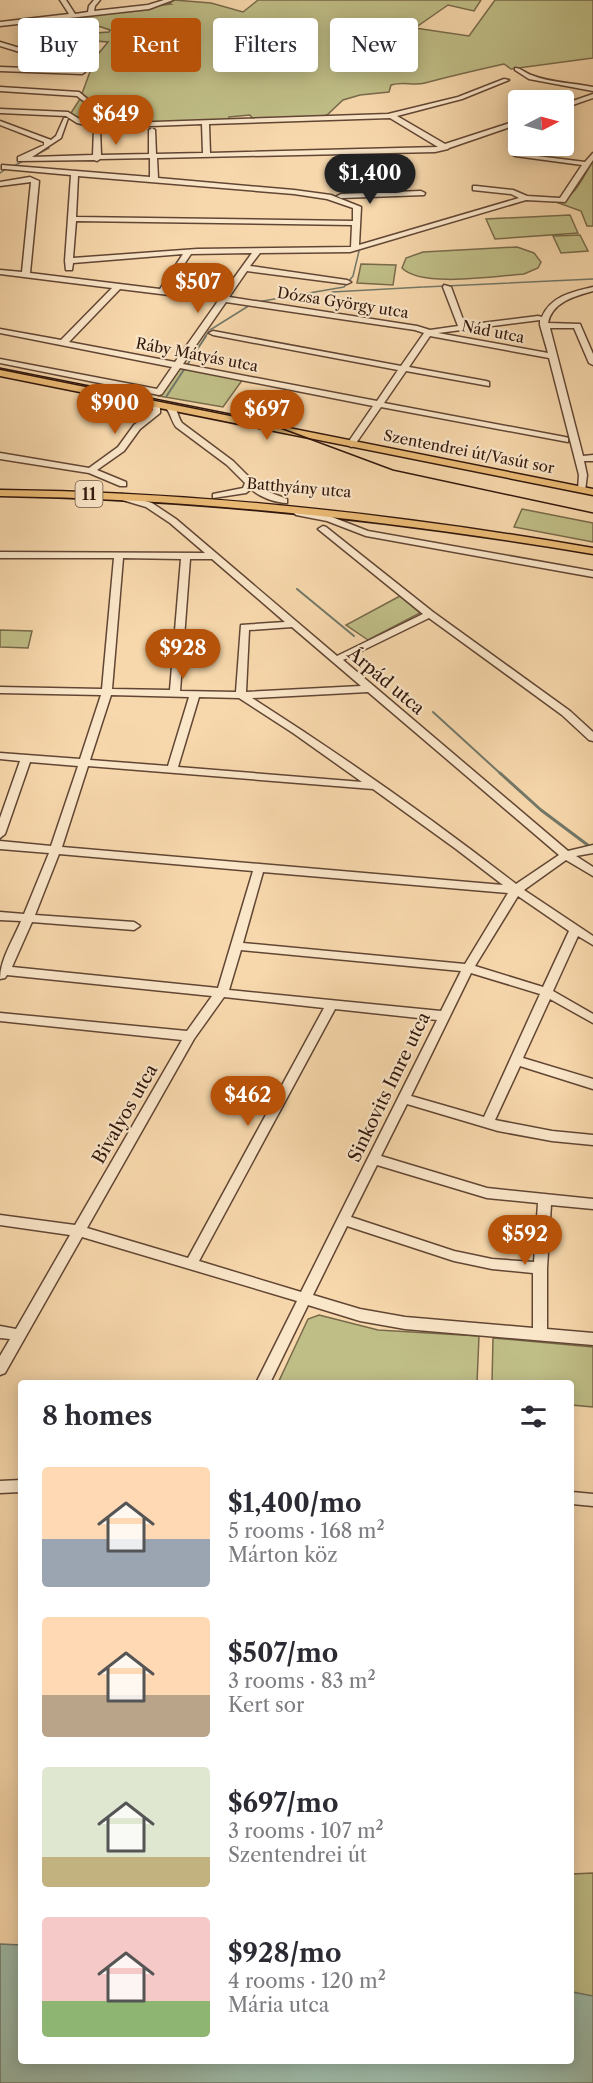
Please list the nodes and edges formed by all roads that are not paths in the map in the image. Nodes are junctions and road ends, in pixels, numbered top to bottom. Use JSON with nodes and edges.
{"nodes":[{"id":1,"x":63,"y":0,"type":"edge"},
{"id":2,"x":97,"y":0,"type":"edge"},
{"id":3,"x":170,"y":0,"type":"edge"},
{"id":4,"x":161,"y":2,"type":"edge"},
{"id":5,"x":91,"y":13,"type":"junction"},
{"id":6,"x":70,"y":16,"type":"junction"},
{"id":7,"x":0,"y":24,"type":"edge"},
{"id":8,"x":0,"y":44,"type":"edge"},
{"id":9,"x":18,"y":49,"type":"edge"},
{"id":10,"x":0,"y":69,"type":"edge"},
{"id":11,"x":517,"y":69,"type":"dead end"},
{"id":12,"x":18,"y":70,"type":"edge"},
{"id":13,"x":506,"y":80,"type":"dead end"},
{"id":14,"x":0,"y":89,"type":"edge"},
{"id":15,"x":593,"y":89,"type":"edge"},
{"id":16,"x":593,"y":96,"type":"edge"},
{"id":17,"x":88,"y":102,"type":"dead end"},
{"id":18,"x":574,"y":103,"type":"edge"},
{"id":19,"x":0,"y":111,"type":"edge"},
{"id":20,"x":392,"y":116,"type":"junction"},
{"id":21,"x":66,"y":119,"type":"dead end"},
{"id":22,"x":0,"y":123,"type":"edge"},
{"id":23,"x":205,"y":123,"type":"junction"},
{"id":24,"x":97,"y":126,"type":"junction"},
{"id":25,"x":508,"y":126,"type":"edge"},
{"id":26,"x":152,"y":130,"type":"dead end"},
{"id":27,"x":49,"y":144,"type":"junction"},
{"id":28,"x":446,"y":148,"type":"junction"},
{"id":29,"x":593,"y":155,"type":"edge"},
{"id":30,"x":207,"y":156,"type":"junction"},
{"id":31,"x":529,"y":156,"type":"edge"},
{"id":32,"x":153,"y":158,"type":"junction"},
{"id":33,"x":21,"y":159,"type":"junction"},
{"id":34,"x":97,"y":159,"type":"junction"},
{"id":35,"x":587,"y":164,"type":"junction"},
{"id":36,"x":2,"y":168,"type":"edge"},
{"id":37,"x":75,"y":173,"type":"junction"},
{"id":38,"x":562,"y":179,"type":"dead end"},
{"id":39,"x":154,"y":180,"type":"junction"},
{"id":40,"x":576,"y":181,"type":"junction"},
{"id":41,"x":1,"y":184,"type":"edge"},
{"id":42,"x":476,"y":188,"type":"dead end"},
{"id":43,"x":421,"y":193,"type":"dead end"},
{"id":44,"x":0,"y":194,"type":"edge"},
{"id":45,"x":328,"y":197,"type":"junction"},
{"id":46,"x":526,"y":198,"type":"junction"},
{"id":47,"x":73,"y":219,"type":"junction"},
{"id":48,"x":357,"y":223,"type":"junction"},
{"id":49,"x":355,"y":249,"type":"junction"},
{"id":50,"x":257,"y":251,"type":"junction"},
{"id":51,"x":188,"y":252,"type":"junction"},
{"id":52,"x":69,"y":261,"type":"junction"},
{"id":53,"x":245,"y":268,"type":"junction"},
{"id":54,"x":0,"y":272,"type":"edge"},
{"id":55,"x":26,"y":275,"type":"junction"},
{"id":56,"x":67,"y":279,"type":"junction"},
{"id":57,"x":347,"y":282,"type":"dead end"},
{"id":58,"x":118,"y":286,"type":"junction"},
{"id":59,"x":447,"y":287,"type":"dead end"},
{"id":60,"x":593,"y":289,"type":"edge"},
{"id":61,"x":162,"y":292,"type":"junction"},
{"id":62,"x":223,"y":299,"type":"junction"},
{"id":63,"x":542,"y":320,"type":"junction"},
{"id":64,"x":462,"y":327,"type":"junction"},
{"id":65,"x":0,"y":331,"type":"edge"},
{"id":66,"x":429,"y":332,"type":"junction"},
{"id":67,"x":213,"y":333,"type":"dead end"},
{"id":68,"x":63,"y":343,"type":"junction"},
{"id":69,"x":552,"y":356,"type":"junction"},
{"id":70,"x":0,"y":362,"type":"edge"},
{"id":71,"x":593,"y":363,"type":"edge"},
{"id":72,"x":183,"y":366,"type":"junction"},
{"id":73,"x":403,"y":368,"type":"junction"},
{"id":74,"x":0,"y":373,"type":"edge"},
{"id":75,"x":486,"y":384,"type":"dead end"},
{"id":76,"x":379,"y":404,"type":"junction"},
{"id":77,"x":156,"y":405,"type":"junction"},
{"id":78,"x":170,"y":408,"type":"junction"},
{"id":79,"x":188,"y":411,"type":"junction"},
{"id":80,"x":179,"y":425,"type":"junction"},
{"id":81,"x":565,"y":440,"type":"dead end"},
{"id":82,"x":351,"y":444,"type":"junction"},
{"id":83,"x":0,"y":456,"type":"edge"},
{"id":84,"x":579,"y":459,"type":"junction"},
{"id":85,"x":593,"y":459,"type":"edge"},
{"id":86,"x":91,"y":471,"type":"junction"},
{"id":87,"x":250,"y":482,"type":"junction"},
{"id":88,"x":123,"y":484,"type":"dead end"},
{"id":89,"x":0,"y":488,"type":"edge"},
{"id":90,"x":587,"y":490,"type":"edge"},
{"id":91,"x":0,"y":493,"type":"edge"},
{"id":92,"x":111,"y":495,"type":"junction"},
{"id":93,"x":216,"y":496,"type":"junction"},
{"id":94,"x":177,"y":498,"type":"junction"},
{"id":95,"x":284,"y":501,"type":"junction"},
{"id":96,"x":257,"y":505,"type":"junction"},
{"id":97,"x":161,"y":511,"type":"junction"},
{"id":98,"x":339,"y":523,"type":"junction"},
{"id":99,"x":593,"y":545,"type":"edge"},
{"id":100,"x":593,"y":551,"type":"edge"},
{"id":101,"x":0,"y":555,"type":"edge"},
{"id":102,"x":120,"y":556,"type":"junction"},
{"id":103,"x":186,"y":556,"type":"junction"},
{"id":104,"x":214,"y":556,"type":"junction"},
{"id":105,"x":593,"y":574,"type":"edge"},
{"id":106,"x":430,"y":614,"type":"junction"},
{"id":107,"x":294,"y":624,"type":"junction"},
{"id":108,"x":336,"y":660,"type":"junction"},
{"id":109,"x":369,"y":689,"type":"junction"},
{"id":110,"x":0,"y":690,"type":"edge"},
{"id":111,"x":107,"y":692,"type":"junction"},
{"id":112,"x":175,"y":694,"type":"junction"},
{"id":113,"x":195,"y":694,"type":"junction"},
{"id":114,"x":241,"y":695,"type":"junction"},
{"id":115,"x":593,"y":738,"type":"edge"},
{"id":116,"x":0,"y":756,"type":"edge"},
{"id":117,"x":26,"y":758,"type":"junction"},
{"id":118,"x":84,"y":763,"type":"junction"},
{"id":119,"x":172,"y":770,"type":"junction"},
{"id":120,"x":373,"y":786,"type":"junction"},
{"id":121,"x":0,"y":834,"type":"edge"},
{"id":122,"x":0,"y":845,"type":"edge"},
{"id":123,"x":593,"y":849,"type":"edge"},
{"id":124,"x":55,"y":851,"type":"junction"},
{"id":125,"x":566,"y":855,"type":"junction"},
{"id":126,"x":259,"y":868,"type":"junction"},
{"id":127,"x":593,"y":872,"type":"edge"},
{"id":128,"x":516,"y":890,"type":"junction"},
{"id":129,"x":0,"y":916,"type":"edge"},
{"id":130,"x":28,"y":917,"type":"junction"},
{"id":131,"x":134,"y":926,"type":"dead end"},
{"id":132,"x":575,"y":930,"type":"junction"},
{"id":133,"x":593,"y":941,"type":"edge"},
{"id":134,"x":237,"y":946,"type":"junction"},
{"id":135,"x":468,"y":969,"type":"junction"},
{"id":136,"x":2,"y":973,"type":"edge"},
{"id":137,"x":220,"y":992,"type":"junction"},
{"id":138,"x":546,"y":992,"type":"junction"},
{"id":139,"x":331,"y":1005,"type":"junction"},
{"id":140,"x":444,"y":1016,"type":"junction"},
{"id":141,"x":0,"y":1017,"type":"edge"},
{"id":142,"x":593,"y":1019,"type":"edge"},
{"id":143,"x":190,"y":1036,"type":"junction"},
{"id":144,"x":516,"y":1060,"type":"junction"},
{"id":145,"x":593,"y":1084,"type":"edge"},
{"id":146,"x":405,"y":1099,"type":"junction"},
{"id":147,"x":488,"y":1123,"type":"junction"},
{"id":148,"x":593,"y":1140,"type":"edge"},
{"id":149,"x":374,"y":1159,"type":"junction"},
{"id":150,"x":545,"y":1200,"type":"junction"},
{"id":151,"x":593,"y":1204,"type":"edge"},
{"id":152,"x":0,"y":1220,"type":"edge"},
{"id":153,"x":344,"y":1220,"type":"junction"},
{"id":154,"x":80,"y":1231,"type":"junction"},
{"id":155,"x":191,"y":1264,"type":"junction"},
{"id":156,"x":540,"y":1268,"type":"junction"},
{"id":157,"x":305,"y":1299,"type":"junction"},
{"id":158,"x":0,"y":1332,"type":"edge"},
{"id":159,"x":540,"y":1334,"type":"junction"},
{"id":160,"x":19,"y":1335,"type":"junction"},
{"id":161,"x":593,"y":1339,"type":"edge"},
{"id":162,"x":0,"y":1369,"type":"edge"},
{"id":163,"x":264,"y":1380,"type":"edge"},
{"id":164,"x":18,"y":1486,"type":"edge"},
{"id":165,"x":0,"y":1487,"type":"edge"},
{"id":166,"x":574,"y":1498,"type":"edge"},
{"id":167,"x":593,"y":1500,"type":"edge"}],
"edges":[{"from":1,"to":6,"type":"street"},
{"from":2,"to":5,"type":"street"},
{"from":3,"to":4,"type":"street"},
{"from":4,"to":5,"type":"street"},
{"from":5,"to":6,"type":"street"},
{"from":6,"to":7,"type":"street"},
{"from":8,"to":9,"type":"street"},
{"from":10,"to":12,"type":"street"},
{"from":11,"to":15,"type":"street"},
{"from":13,"to":20,"type":"street"},
{"from":14,"to":17,"type":"street"},
{"from":16,"to":18,"type":"street"},
{"from":19,"to":24,"type":"street"},
{"from":20,"to":23,"type":"street"},
{"from":20,"to":28,"type":"street"},
{"from":21,"to":27,"type":"street"},
{"from":22,"to":27,"type":"street"},
{"from":23,"to":24,"type":"street"},
{"from":23,"to":30,"type":"street"},
{"from":24,"to":34,"type":"street"},
{"from":25,"to":28,"type":"street"},
{"from":26,"to":32,"type":"street"},
{"from":27,"to":33,"type":"street"},
{"from":28,"to":30,"type":"street"},
{"from":29,"to":35,"type":"street"},
{"from":30,"to":32,"type":"street"},
{"from":31,"to":35,"type":"street"},
{"from":32,"to":34,"type":"street"},
{"from":32,"to":39,"type":"street"},
{"from":33,"to":34,"type":"street"},
{"from":33,"to":36,"type":"street"},
{"from":35,"to":40,"type":"street"},
{"from":36,"to":37,"type":"street"},
{"from":37,"to":39,"type":"street"},
{"from":37,"to":47,"type":"street"},
{"from":38,"to":40,"type":"street"},
{"from":39,"to":45,"type":"street"},
{"from":40,"to":46,"type":"street"},
{"from":41,"to":44,"type":"street"},
{"from":41,"to":55,"type":"street"},
{"from":42,"to":46,"type":"street"},
{"from":43,"to":45,"type":"street"},
{"from":45,"to":48,"type":"street"},
{"from":46,"to":49,"type":"street"},
{"from":47,"to":48,"type":"street"},
{"from":47,"to":52,"type":"street"},
{"from":48,"to":49,"type":"street"},
{"from":49,"to":50,"type":"street"},
{"from":50,"to":51,"type":"street"},
{"from":50,"to":53,"type":"street"},
{"from":51,"to":52,"type":"street"},
{"from":51,"to":61,"type":"street"},
{"from":52,"to":56,"type":"street"},
{"from":53,"to":57,"type":"street"},
{"from":53,"to":62,"type":"street"},
{"from":54,"to":55,"type":"street","name":"Dózsa György utca"},
{"from":55,"to":56,"type":"street","name":"Dózsa György utca"},
{"from":56,"to":58,"type":"street","name":"Dózsa György utca"},
{"from":58,"to":61,"type":"street","name":"Dózsa György utca"},
{"from":58,"to":68,"type":"street"},
{"from":59,"to":64,"type":"street"},
{"from":60,"to":63,"type":"street"},
{"from":61,"to":62,"type":"street","name":"Dózsa György utca"},
{"from":62,"to":66,"type":"street","name":"Dózsa György utca"},
{"from":62,"to":72,"type":"street"},
{"from":63,"to":64,"type":"street","name":"Dózsa György utca"},
{"from":63,"to":69,"type":"street"},
{"from":63,"to":71,"type":"street","name":"Dózsa György utca"},
{"from":64,"to":66,"type":"street","name":"Dózsa György utca"},
{"from":65,"to":68,"type":"street","name":"Ráby Mátyás utca"},
{"from":66,"to":69,"type":"street","name":"Nád utca"},
{"from":66,"to":73,"type":"street"},
{"from":67,"to":73,"type":"street"},
{"from":68,"to":72,"type":"street","name":"Ráby Mátyás utca"},
{"from":69,"to":84,"type":"street"},
{"from":70,"to":72,"type":"street"},
{"from":72,"to":76,"type":"street","name":"Ráby Mátyás utca"},
{"from":73,"to":75,"type":"street"},
{"from":73,"to":76,"type":"street"},
{"from":74,"to":77,"type":"main road","name":"Szentendrei út/Vasút sor"},
{"from":76,"to":81,"type":"street","name":"Ráby Mátyás utca"},
{"from":76,"to":82,"type":"street"},
{"from":77,"to":78,"type":"main road","name":"Szentendrei út/Vasút sor"},
{"from":77,"to":86,"type":"street"},
{"from":78,"to":79,"type":"main road","name":"Szentendrei út/Vasút sor"},
{"from":78,"to":80,"type":"street"},
{"from":79,"to":80,"type":"street"},
{"from":79,"to":82,"type":"main road","name":"Szentendrei út/Vasút sor"},
{"from":80,"to":87,"type":"street"},
{"from":82,"to":90,"type":"main road","name":"Szentendrei út/Vasút sor"},
{"from":83,"to":86,"type":"street"},
{"from":84,"to":85,"type":"street"},
{"from":84,"to":90,"type":"street"},
{"from":86,"to":88,"type":"street"},
{"from":87,"to":93,"type":"street"},
{"from":87,"to":95,"type":"street"},
{"from":89,"to":93,"type":"main road","name":"Batthyány utca","number":"11"},
{"from":91,"to":92,"type":"main road","name":"Batthyány utca","number":"11"},
{"from":92,"to":94,"type":"main road","name":"Batthyány utca","number":"11"},
{"from":92,"to":97,"type":"street","name":"Árpád utca"},
{"from":93,"to":95,"type":"main road","name":"Batthyány utca","number":"11"},
{"from":94,"to":96,"type":"main road","name":"Batthyány utca","number":"11"},
{"from":94,"to":97,"type":"street"},
{"from":95,"to":99,"type":"main road","name":"Batthyány utca","number":"11"},
{"from":96,"to":98,"type":"street","name":"Batthyány utca"},
{"from":96,"to":100,"type":"main road","name":"Batthyány utca","number":"11"},
{"from":97,"to":104,"type":"street","name":"Árpád utca"},
{"from":98,"to":105,"type":"street","name":"Batthyány utca"},
{"from":98,"to":106,"type":"street"},
{"from":101,"to":102,"type":"street"},
{"from":102,"to":103,"type":"street"},
{"from":102,"to":111,"type":"street"},
{"from":103,"to":104,"type":"street"},
{"from":103,"to":112,"type":"street"},
{"from":104,"to":107,"type":"street","name":"Árpád utca"},
{"from":106,"to":108,"type":"street"},
{"from":106,"to":115,"type":"street"},
{"from":107,"to":108,"type":"street","name":"Árpád utca"},
{"from":107,"to":114,"type":"street"},
{"from":108,"to":109,"type":"street","name":"Árpád utca"},
{"from":109,"to":114,"type":"street"},
{"from":109,"to":125,"type":"street","name":"Árpád utca"},
{"from":110,"to":111,"type":"street"},
{"from":111,"to":112,"type":"street"},
{"from":111,"to":118,"type":"street"},
{"from":112,"to":113,"type":"street"},
{"from":113,"to":114,"type":"street"},
{"from":113,"to":119,"type":"street"},
{"from":114,"to":120,"type":"street"},
{"from":116,"to":117,"type":"street"},
{"from":117,"to":118,"type":"street"},
{"from":117,"to":121,"type":"street"},
{"from":118,"to":119,"type":"street"},
{"from":118,"to":124,"type":"street"},
{"from":119,"to":120,"type":"street"},
{"from":120,"to":128,"type":"street"},
{"from":122,"to":124,"type":"street"},
{"from":123,"to":125,"type":"street","name":"Sinkovits Imre utca"},
{"from":124,"to":126,"type":"street"},
{"from":124,"to":130,"type":"street"},
{"from":125,"to":127,"type":"street","name":"Árpád utca"},
{"from":125,"to":128,"type":"street","name":"Sinkovits Imre utca"},
{"from":126,"to":128,"type":"street"},
{"from":126,"to":134,"type":"street","name":"Bivalyos utca"},
{"from":128,"to":132,"type":"street"},
{"from":128,"to":135,"type":"street","name":"Sinkovits Imre utca"},
{"from":129,"to":130,"type":"street"},
{"from":130,"to":131,"type":"street"},
{"from":130,"to":136,"type":"street"},
{"from":132,"to":133,"type":"street"},
{"from":132,"to":138,"type":"street"},
{"from":134,"to":135,"type":"street"},
{"from":134,"to":137,"type":"street","name":"Bivalyos utca"},
{"from":135,"to":138,"type":"street"},
{"from":135,"to":140,"type":"street","name":"Sinkovits Imre utca"},
{"from":136,"to":137,"type":"street"},
{"from":137,"to":139,"type":"street"},
{"from":137,"to":143,"type":"street","name":"Bivalyos utca"},
{"from":138,"to":142,"type":"street"},
{"from":138,"to":144,"type":"street"},
{"from":139,"to":140,"type":"street"},
{"from":139,"to":155,"type":"street"},
{"from":140,"to":146,"type":"street","name":"Sinkovits Imre utca"},
{"from":141,"to":143,"type":"street"},
{"from":143,"to":154,"type":"street","name":"Bivalyos utca"},
{"from":144,"to":145,"type":"street"},
{"from":144,"to":147,"type":"street"},
{"from":146,"to":147,"type":"street"},
{"from":146,"to":149,"type":"street","name":"Sinkovits Imre utca"},
{"from":147,"to":148,"type":"street"},
{"from":149,"to":150,"type":"street"},
{"from":149,"to":153,"type":"street","name":"Sinkovits Imre utca"},
{"from":150,"to":151,"type":"street"},
{"from":150,"to":156,"type":"street"},
{"from":152,"to":154,"type":"street"},
{"from":153,"to":156,"type":"street"},
{"from":153,"to":157,"type":"street","name":"Sinkovits Imre utca"},
{"from":154,"to":155,"type":"street"},
{"from":154,"to":160,"type":"street","name":"Bivalyos utca"},
{"from":155,"to":157,"type":"street"},
{"from":156,"to":159,"type":"street"},
{"from":157,"to":159,"type":"street"},
{"from":157,"to":163,"type":"street","name":"Sinkovits Imre utca"},
{"from":158,"to":160,"type":"street"},
{"from":159,"to":161,"type":"street"},
{"from":160,"to":162,"type":"street","name":"Bivalyos utca"},
{"from":164,"to":165,"type":"street"},
{"from":166,"to":167,"type":"street"}]}
